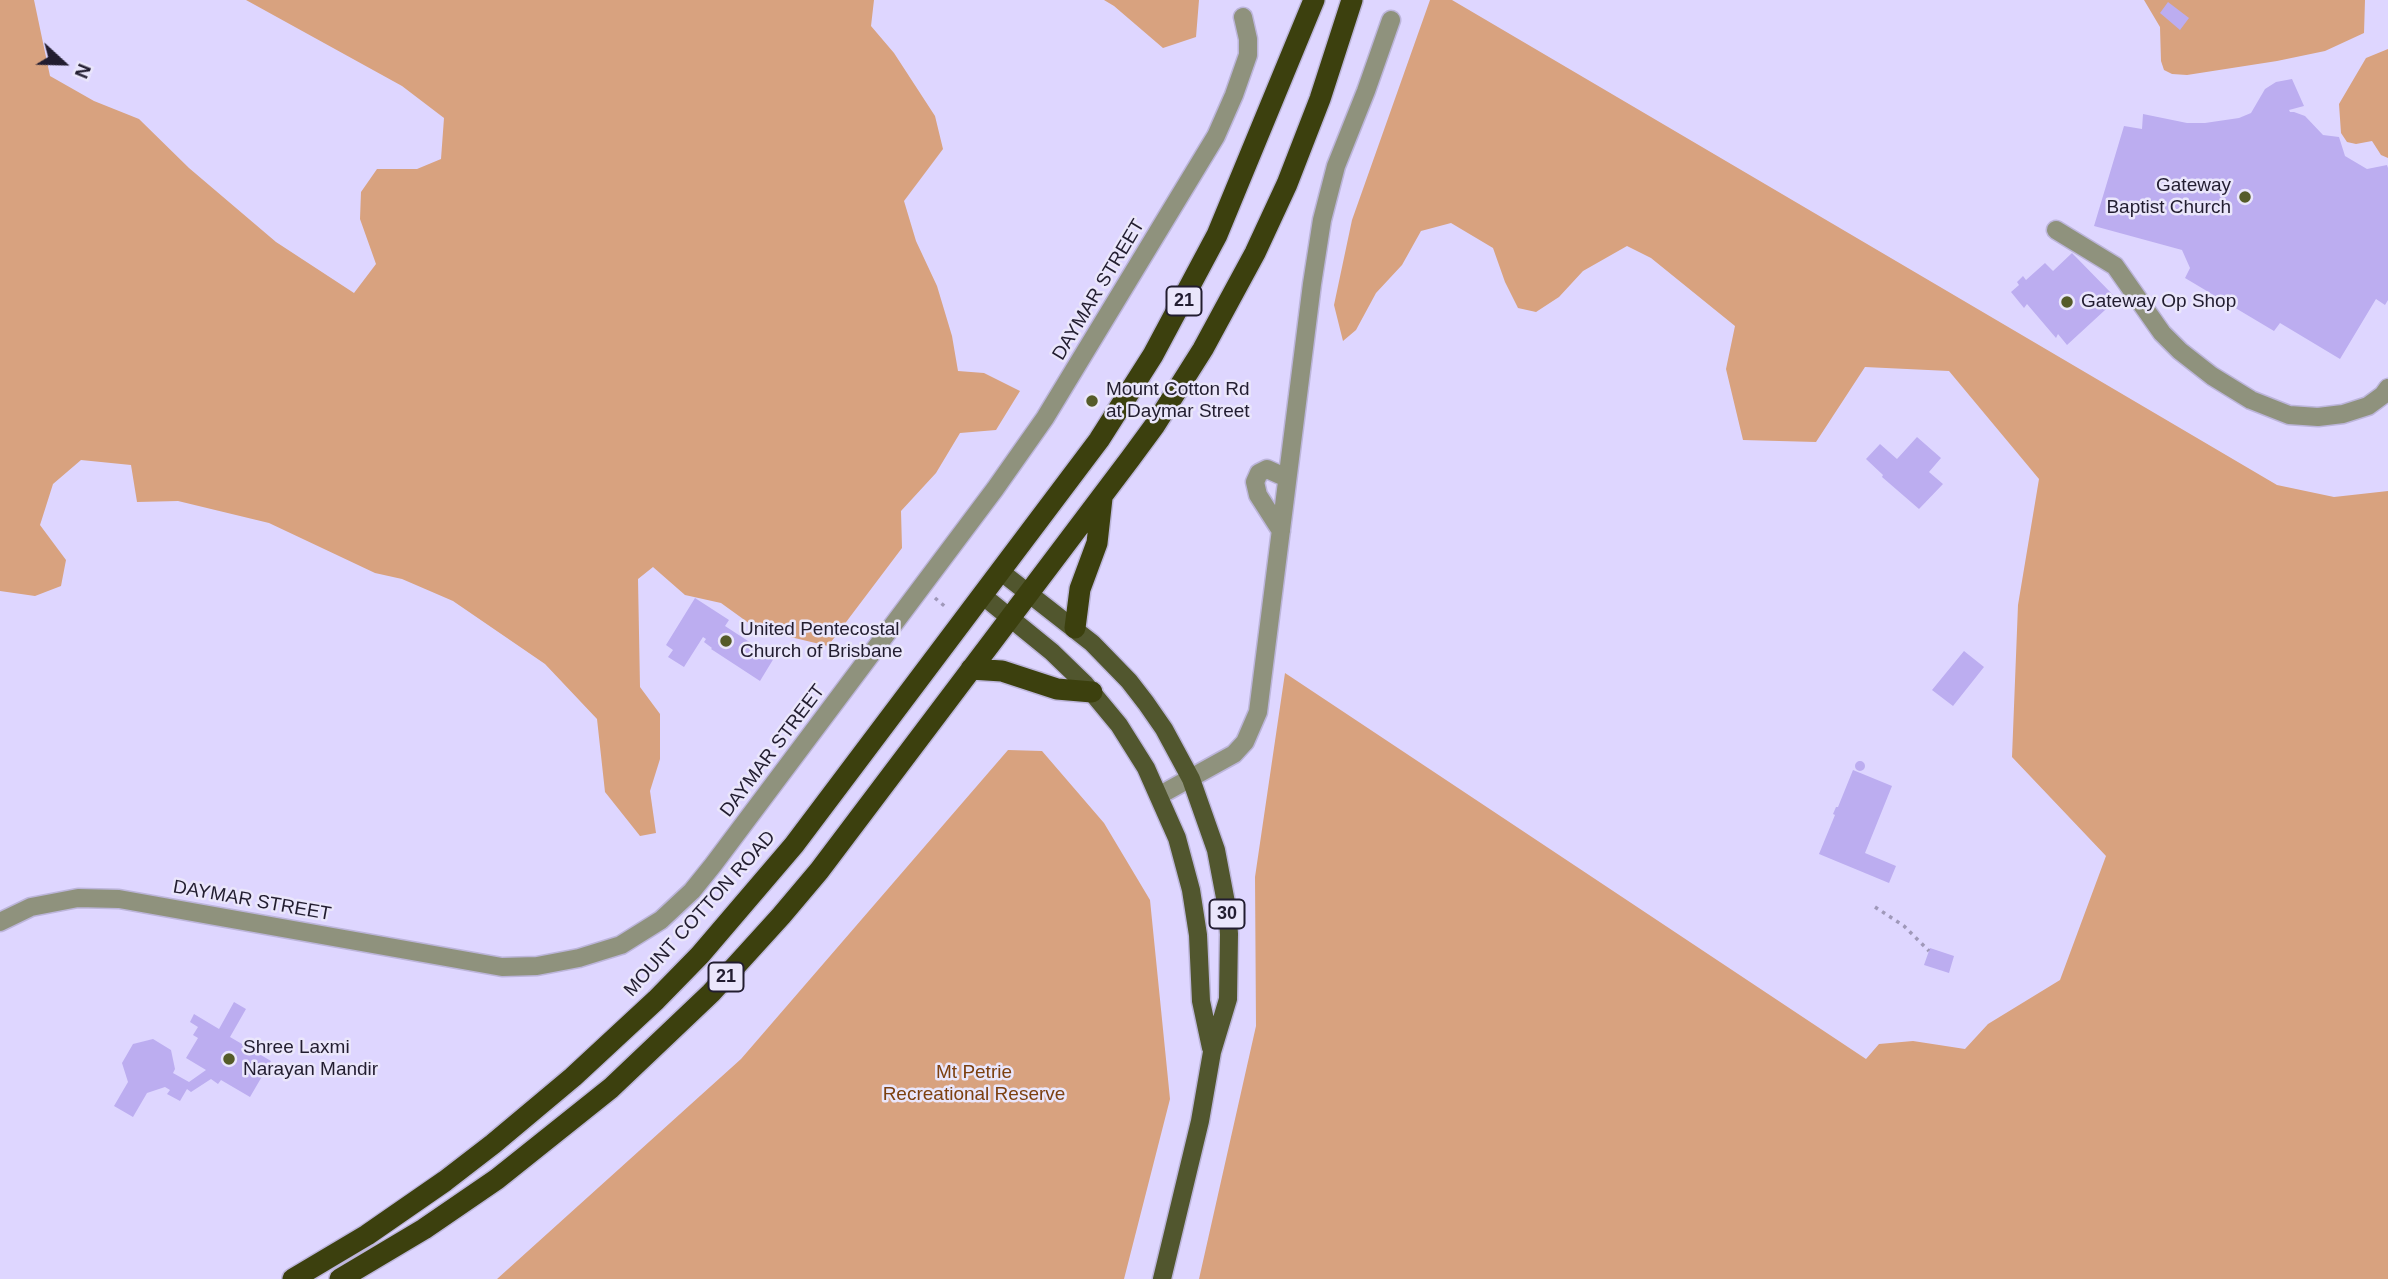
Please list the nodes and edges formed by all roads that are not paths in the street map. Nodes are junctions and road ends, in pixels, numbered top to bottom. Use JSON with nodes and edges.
{"nodes":[{"id":1,"x":1314,"y":0,"type":"edge"},
{"id":2,"x":1352,"y":0,"type":"edge"},
{"id":3,"x":1242,"y":18,"type":"dead end"},
{"id":4,"x":1391,"y":20,"type":"dead end"},
{"id":5,"x":2056,"y":230,"type":"dead end"},
{"id":6,"x":2388,"y":388,"type":"edge"},
{"id":7,"x":1287,"y":478,"type":"junction"},
{"id":8,"x":1102,"y":496,"type":"junction"},
{"id":9,"x":1281,"y":531,"type":"junction"},
{"id":10,"x":1000,"y":571,"type":"junction"},
{"id":11,"x":1030,"y":593,"type":"junction"},
{"id":12,"x":982,"y":596,"type":"junction"},
{"id":13,"x":1010,"y":618,"type":"junction"},
{"id":14,"x":1075,"y":628,"type":"junction"},
{"id":15,"x":971,"y":668,"type":"junction"},
{"id":16,"x":1092,"y":692,"type":"junction"},
{"id":17,"x":1191,"y":779,"type":"junction"},
{"id":18,"x":1160,"y":795,"type":"junction"},
{"id":19,"x":0,"y":922,"type":"edge"},
{"id":20,"x":1212,"y":1052,"type":"junction"},
{"id":21,"x":293,"y":1279,"type":"edge"},
{"id":22,"x":340,"y":1279,"type":"edge"},
{"id":23,"x":1162,"y":1279,"type":"edge"}],
"edges":[{"from":1,"to":10,"type":"highway","number":"21"},
{"from":2,"to":8,"type":"highway","number":"21"},
{"from":3,"to":19,"type":"street","name":"DAYMAR STREET"},
{"from":4,"to":7,"type":"street"},
{"from":5,"to":6,"type":"street"},
{"from":7,"to":9,"type":"street"},
{"from":7,"to":9,"type":"street"},
{"from":8,"to":11,"type":"highway","number":"21"},
{"from":8,"to":14,"type":"highway"},
{"from":9,"to":17,"type":"street"},
{"from":10,"to":11,"type":"main road"},
{"from":10,"to":12,"type":"highway","number":"21"},
{"from":11,"to":13,"type":"highway","number":"21"},
{"from":11,"to":14,"type":"main road","number":"30"},
{"from":12,"to":13,"type":"main road","number":"30"},
{"from":12,"to":21,"type":"highway","name":"MOUNT COTTON ROAD","number":"21"},
{"from":13,"to":15,"type":"highway","number":"21"},
{"from":13,"to":16,"type":"main road","number":"30"},
{"from":14,"to":17,"type":"main road","number":"30"},
{"from":15,"to":16,"type":"highway"},
{"from":15,"to":22,"type":"highway","number":"21"},
{"from":16,"to":18,"type":"main road","number":"30"},
{"from":17,"to":18,"type":"street"},
{"from":17,"to":20,"type":"main road","number":"30"},
{"from":18,"to":20,"type":"main road","number":"30"},
{"from":20,"to":23,"type":"main road","number":"30"}]}
